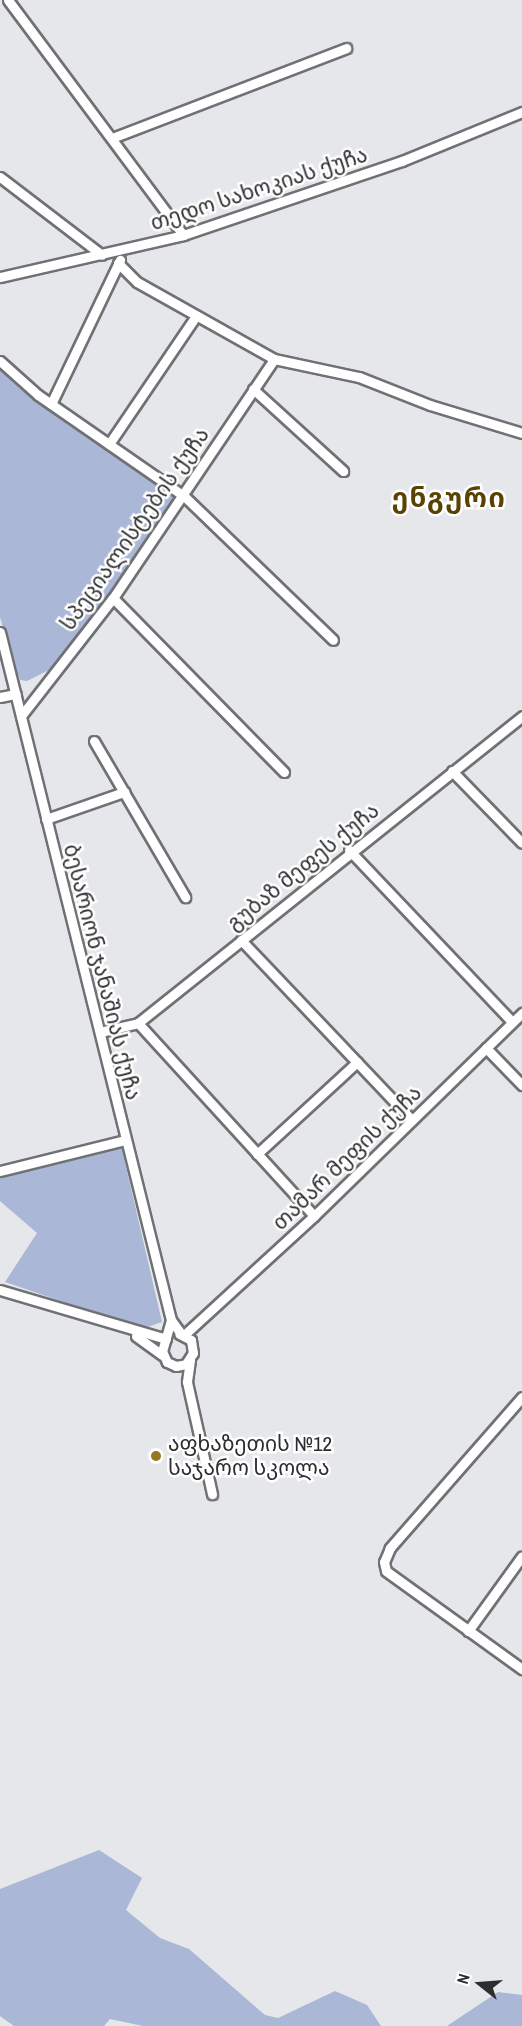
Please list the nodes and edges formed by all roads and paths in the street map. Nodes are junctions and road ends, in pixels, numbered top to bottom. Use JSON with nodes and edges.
{"nodes":[{"id":1,"x":8,"y":0,"type":"edge"},
{"id":2,"x":345,"y":48,"type":"dead end"},
{"id":3,"x":522,"y":112,"type":"edge"},
{"id":4,"x":112,"y":138,"type":"junction"},
{"id":5,"x":0,"y":177,"type":"edge"},
{"id":6,"x":183,"y":235,"type":"junction"},
{"id":7,"x":124,"y":250,"type":"junction"},
{"id":8,"x":102,"y":255,"type":"junction"},
{"id":9,"x":118,"y":263,"type":"junction"},
{"id":10,"x":0,"y":278,"type":"edge"},
{"id":11,"x":196,"y":316,"type":"junction"},
{"id":12,"x":274,"y":359,"type":"junction"},
{"id":13,"x":0,"y":361,"type":"edge"},
{"id":14,"x":253,"y":389,"type":"junction"},
{"id":15,"x":51,"y":404,"type":"junction"},
{"id":16,"x":522,"y":433,"type":"edge"},
{"id":17,"x":109,"y":444,"type":"junction"},
{"id":18,"x":343,"y":471,"type":"dead end"},
{"id":19,"x":184,"y":496,"type":"junction"},
{"id":20,"x":113,"y":598,"type":"junction"},
{"id":21,"x":0,"y":632,"type":"edge"},
{"id":22,"x":333,"y":640,"type":"dead end"},
{"id":23,"x":16,"y":694,"type":"junction"},
{"id":24,"x":0,"y":697,"type":"edge"},
{"id":25,"x":21,"y":716,"type":"junction"},
{"id":26,"x":522,"y":716,"type":"edge"},
{"id":27,"x":94,"y":741,"type":"dead end"},
{"id":28,"x":452,"y":771,"type":"junction"},
{"id":29,"x":284,"y":772,"type":"dead end"},
{"id":30,"x":124,"y":792,"type":"junction"},
{"id":31,"x":46,"y":819,"type":"junction"},
{"id":32,"x":522,"y":843,"type":"edge"},
{"id":33,"x":349,"y":850,"type":"junction"},
{"id":34,"x":185,"y":897,"type":"dead end"},
{"id":35,"x":241,"y":940,"type":"junction"},
{"id":36,"x":522,"y":1013,"type":"edge"},
{"id":37,"x":512,"y":1022,"type":"junction"},
{"id":38,"x":138,"y":1023,"type":"junction"},
{"id":39,"x":100,"y":1032,"type":"junction"},
{"id":40,"x":486,"y":1048,"type":"junction"},
{"id":41,"x":357,"y":1062,"type":"junction"},
{"id":42,"x":522,"y":1085,"type":"edge"},
{"id":43,"x":412,"y":1120,"type":"junction"},
{"id":44,"x":125,"y":1140,"type":"junction"},
{"id":45,"x":257,"y":1154,"type":"junction"},
{"id":46,"x":0,"y":1171,"type":"edge"},
{"id":47,"x":314,"y":1216,"type":"junction"},
{"id":48,"x":0,"y":1290,"type":"edge"},
{"id":49,"x":171,"y":1320,"type":"junction"},
{"id":50,"x":196,"y":1327,"type":"junction"},
{"id":51,"x":132,"y":1332,"type":"junction"},
{"id":52,"x":182,"y":1335,"type":"junction"},
{"id":53,"x":166,"y":1339,"type":"junction"},
{"id":54,"x":194,"y":1348,"type":"junction"},
{"id":55,"x":162,"y":1355,"type":"junction"},
{"id":56,"x":190,"y":1360,"type":"junction"},
{"id":57,"x":171,"y":1365,"type":"junction"},
{"id":58,"x":187,"y":1382,"type":"junction"},
{"id":59,"x":522,"y":1397,"type":"edge"},
{"id":60,"x":213,"y":1494,"type":"dead end"},
{"id":61,"x":522,"y":1556,"type":"edge"},
{"id":62,"x":468,"y":1631,"type":"junction"},
{"id":63,"x":522,"y":1669,"type":"edge"}],
"edges":[{"from":1,"to":4,"type":"street"},
{"from":2,"to":4,"type":"street"},
{"from":3,"to":6,"type":"street","name":"თედო სახოკიას ქუჩა"},
{"from":4,"to":6,"type":"street"},
{"from":5,"to":8,"type":"street"},
{"from":6,"to":7,"type":"street","name":"თედო სახოკიას ქუჩა"},
{"from":7,"to":8,"type":"street","name":"თედო სახოკიას ქუჩა"},
{"from":7,"to":9,"type":"street"},
{"from":8,"to":10,"type":"street","name":"თედო სახოკიას ქუჩა"},
{"from":9,"to":11,"type":"street"},
{"from":9,"to":15,"type":"street"},
{"from":11,"to":12,"type":"street"},
{"from":11,"to":17,"type":"street"},
{"from":12,"to":14,"type":"street","name":"სპეციალისტების ქუჩა"},
{"from":12,"to":16,"type":"street"},
{"from":13,"to":15,"type":"street"},
{"from":14,"to":18,"type":"street"},
{"from":14,"to":19,"type":"street","name":"სპეციალისტების ქუჩა"},
{"from":15,"to":17,"type":"street"},
{"from":17,"to":19,"type":"street"},
{"from":19,"to":20,"type":"street","name":"სპეციალისტების ქუჩა"},
{"from":19,"to":22,"type":"street"},
{"from":20,"to":25,"type":"street","name":"სპეციალისტების ქუჩა"},
{"from":20,"to":29,"type":"street"},
{"from":21,"to":23,"type":"street","name":"ბესარიონ ჯანაშიას ქუჩა"},
{"from":23,"to":24,"type":"street"},
{"from":23,"to":25,"type":"street","name":"ბესარიონ ჯანაშიას ქუჩა"},
{"from":25,"to":31,"type":"street","name":"ბესარიონ ჯანაშიას ქუჩა"},
{"from":26,"to":28,"type":"street","name":"გუბაზ მეფეს ქუჩა"},
{"from":27,"to":30,"type":"street"},
{"from":28,"to":32,"type":"street"},
{"from":28,"to":33,"type":"street","name":"გუბაზ მეფეს ქუჩა"},
{"from":30,"to":31,"type":"street"},
{"from":30,"to":34,"type":"street"},
{"from":31,"to":39,"type":"street","name":"ბესარიონ ჯანაშიას ქუჩა"},
{"from":33,"to":35,"type":"street","name":"გუბაზ მეფეს ქუჩა"},
{"from":33,"to":37,"type":"street"},
{"from":35,"to":38,"type":"street","name":"გუბაზ მეფეს ქუჩა"},
{"from":35,"to":41,"type":"street"},
{"from":36,"to":37,"type":"street","name":"თამარ მეფის ქუჩა"},
{"from":37,"to":40,"type":"street","name":"თამარ მეფის ქუჩა"},
{"from":38,"to":39,"type":"street","name":"გუბაზ მეფეს ქუჩა"},
{"from":38,"to":45,"type":"street"},
{"from":39,"to":44,"type":"street","name":"ბესარიონ ჯანაშიას ქუჩა"},
{"from":40,"to":42,"type":"street"},
{"from":40,"to":43,"type":"street","name":"თამარ მეფის ქუჩა"},
{"from":41,"to":43,"type":"street"},
{"from":41,"to":45,"type":"street"},
{"from":43,"to":47,"type":"street","name":"თამარ მეფის ქუჩა"},
{"from":44,"to":46,"type":"street"},
{"from":44,"to":49,"type":"street","name":"ბესარიონ ჯანაშიას ქუჩა"},
{"from":45,"to":47,"type":"street"},
{"from":47,"to":50,"type":"street","name":"თამარ მეფის ქუჩა"},
{"from":48,"to":51,"type":"street"},
{"from":49,"to":52,"type":"street"},
{"from":49,"to":53,"type":"street"},
{"from":50,"to":52,"type":"street","name":"თამარ მეფის ქუჩა"},
{"from":50,"to":54,"type":"street"},
{"from":51,"to":53,"type":"street"},
{"from":51,"to":55,"type":"street"},
{"from":52,"to":53,"type":"street"},
{"from":52,"to":54,"type":"street"},
{"from":53,"to":55,"type":"street"},
{"from":54,"to":56,"type":"street"},
{"from":55,"to":57,"type":"street"},
{"from":56,"to":57,"type":"street"},
{"from":56,"to":58,"type":"street"},
{"from":57,"to":58,"type":"street"},
{"from":58,"to":60,"type":"street"},
{"from":59,"to":62,"type":"street"},
{"from":61,"to":62,"type":"street"},
{"from":62,"to":63,"type":"street"}]}
